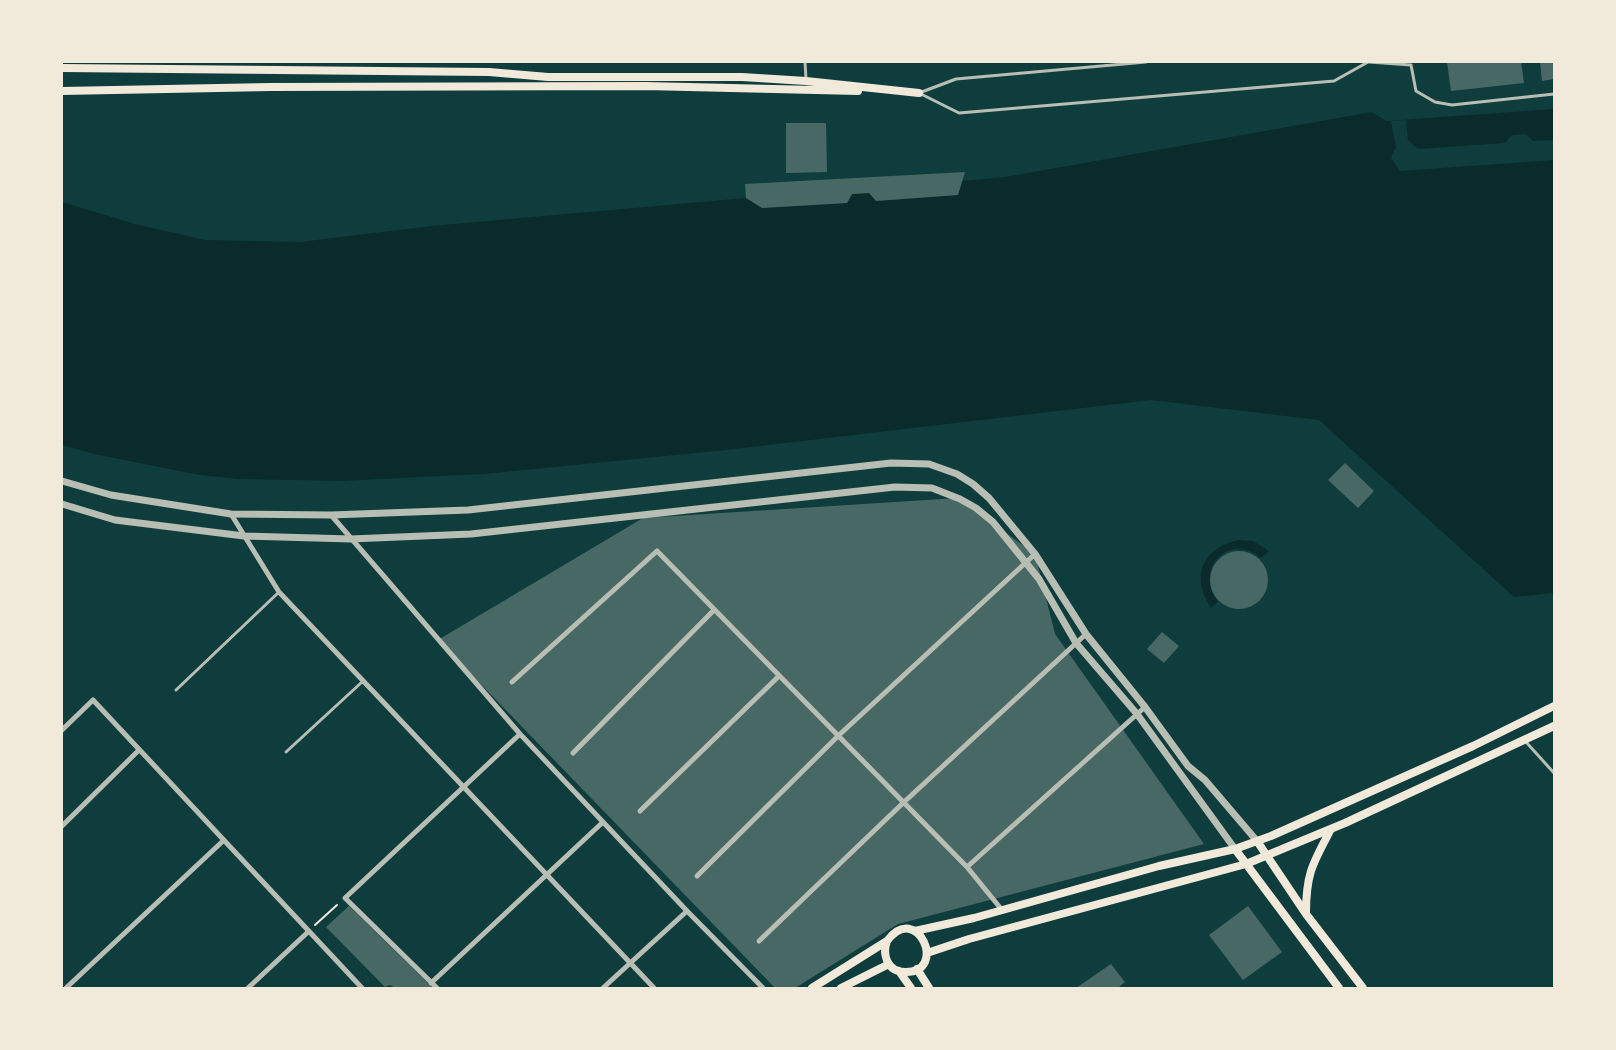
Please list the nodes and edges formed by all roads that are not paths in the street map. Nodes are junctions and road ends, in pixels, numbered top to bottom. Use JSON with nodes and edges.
{"nodes":[{"id":1,"x":806,"y":62,"type":"edge"},
{"id":2,"x":1146,"y":62,"type":"edge"},
{"id":3,"x":1369,"y":62,"type":"edge"},
{"id":4,"x":137,"y":65,"type":"edge"},
{"id":5,"x":62,"y":68,"type":"edge"},
{"id":6,"x":806,"y":81,"type":"junction"},
{"id":7,"x":62,"y":91,"type":"edge"},
{"id":8,"x":919,"y":93,"type":"junction"},
{"id":9,"x":1554,"y":94,"type":"edge"},
{"id":10,"x":62,"y":481,"type":"edge"},
{"id":11,"x":62,"y":504,"type":"edge"},
{"id":12,"x":231,"y":514,"type":"junction"},
{"id":13,"x":331,"y":515,"type":"junction"},
{"id":14,"x":244,"y":536,"type":"junction"},
{"id":15,"x":351,"y":538,"type":"junction"},
{"id":16,"x":1035,"y":554,"type":"junction"},
{"id":17,"x":279,"y":592,"type":"junction"},
{"id":18,"x":714,"y":610,"type":"junction"},
{"id":19,"x":1086,"y":634,"type":"junction"},
{"id":20,"x":1076,"y":643,"type":"junction"},
{"id":21,"x":779,"y":676,"type":"junction"},
{"id":22,"x":364,"y":681,"type":"junction"},
{"id":23,"x":512,"y":682,"type":"dead end"},
{"id":24,"x":177,"y":690,"type":"dead end"},
{"id":25,"x":1554,"y":706,"type":"edge"},
{"id":26,"x":1145,"y":707,"type":"junction"},
{"id":27,"x":1137,"y":714,"type":"junction"},
{"id":28,"x":1554,"y":726,"type":"edge"},
{"id":29,"x":62,"y":730,"type":"edge"},
{"id":30,"x":520,"y":734,"type":"junction"},
{"id":31,"x":838,"y":736,"type":"junction"},
{"id":32,"x":1525,"y":740,"type":"junction"},
{"id":33,"x":139,"y":750,"type":"junction"},
{"id":34,"x":286,"y":752,"type":"dead end"},
{"id":35,"x":573,"y":753,"type":"dead end"},
{"id":36,"x":1554,"y":773,"type":"edge"},
{"id":37,"x":463,"y":787,"type":"junction"},
{"id":38,"x":903,"y":803,"type":"junction"},
{"id":39,"x":640,"y":811,"type":"dead end"},
{"id":40,"x":603,"y":822,"type":"junction"},
{"id":41,"x":62,"y":826,"type":"edge"},
{"id":42,"x":1332,"y":829,"type":"junction"},
{"id":43,"x":224,"y":840,"type":"junction"},
{"id":44,"x":1257,"y":841,"type":"junction"},
{"id":45,"x":1235,"y":849,"type":"junction"},
{"id":46,"x":1268,"y":855,"type":"junction"},
{"id":47,"x":1246,"y":864,"type":"junction"},
{"id":48,"x":967,"y":867,"type":"junction"},
{"id":49,"x":546,"y":875,"type":"junction"},
{"id":50,"x":698,"y":876,"type":"dead end"},
{"id":51,"x":1002,"y":910,"type":"junction"},
{"id":52,"x":687,"y":911,"type":"junction"},
{"id":53,"x":1306,"y":914,"type":"junction"},
{"id":54,"x":915,"y":931,"type":"junction"},
{"id":55,"x":309,"y":932,"type":"junction"},
{"id":56,"x":886,"y":940,"type":"junction"},
{"id":57,"x":759,"y":941,"type":"dead end"},
{"id":58,"x":927,"y":953,"type":"junction"},
{"id":59,"x":630,"y":964,"type":"junction"},
{"id":60,"x":888,"y":964,"type":"junction"},
{"id":61,"x":917,"y":969,"type":"junction"},
{"id":62,"x":899,"y":971,"type":"junction"},
{"id":63,"x":431,"y":983,"type":"junction"},
{"id":64,"x":1359,"y":987,"type":"edge"},
{"id":65,"x":66,"y":988,"type":"edge"},
{"id":66,"x":248,"y":988,"type":"edge"},
{"id":67,"x":362,"y":988,"type":"edge"},
{"id":68,"x":437,"y":988,"type":"edge"},
{"id":69,"x":603,"y":988,"type":"edge"},
{"id":70,"x":654,"y":988,"type":"edge"},
{"id":71,"x":763,"y":988,"type":"edge"},
{"id":72,"x":812,"y":988,"type":"edge"},
{"id":73,"x":841,"y":988,"type":"edge"},
{"id":74,"x":911,"y":988,"type":"edge"},
{"id":75,"x":930,"y":988,"type":"edge"},
{"id":76,"x":1339,"y":988,"type":"edge"}],
"edges":[{"from":1,"to":6,"type":"lane"},
{"from":2,"to":8,"type":"lane"},
{"from":3,"to":8,"type":"lane"},
{"from":3,"to":9,"type":"lane"},
{"from":4,"to":5,"type":"main road"},
{"from":4,"to":6,"type":"main road"},
{"from":6,"to":8,"type":"main road"},
{"from":7,"to":8,"type":"main road"},
{"from":10,"to":12,"type":"street"},
{"from":11,"to":14,"type":"street"},
{"from":12,"to":13,"type":"street"},
{"from":12,"to":14,"type":"street"},
{"from":13,"to":15,"type":"street"},
{"from":13,"to":16,"type":"street"},
{"from":14,"to":15,"type":"street"},
{"from":14,"to":17,"type":"street"},
{"from":15,"to":20,"type":"street"},
{"from":15,"to":30,"type":"street"},
{"from":16,"to":19,"type":"street"},
{"from":16,"to":31,"type":"street"},
{"from":17,"to":22,"type":"street"},
{"from":17,"to":24,"type":"lane"},
{"from":18,"to":21,"type":"street"},
{"from":18,"to":23,"type":"street"},
{"from":18,"to":35,"type":"street"},
{"from":19,"to":20,"type":"street"},
{"from":19,"to":26,"type":"street"},
{"from":20,"to":27,"type":"street"},
{"from":20,"to":38,"type":"street"},
{"from":21,"to":31,"type":"street"},
{"from":21,"to":39,"type":"street"},
{"from":22,"to":34,"type":"lane"},
{"from":22,"to":37,"type":"street"},
{"from":25,"to":44,"type":"main road"},
{"from":26,"to":27,"type":"street"},
{"from":26,"to":44,"type":"street"},
{"from":27,"to":45,"type":"street"},
{"from":27,"to":48,"type":"street"},
{"from":28,"to":32,"type":"main road"},
{"from":29,"to":33,"type":"street"},
{"from":30,"to":37,"type":"street"},
{"from":30,"to":40,"type":"street"},
{"from":31,"to":38,"type":"street"},
{"from":31,"to":50,"type":"street"},
{"from":32,"to":36,"type":"lane"},
{"from":32,"to":42,"type":"main road"},
{"from":33,"to":41,"type":"street"},
{"from":33,"to":43,"type":"street"},
{"from":37,"to":49,"type":"street"},
{"from":37,"to":63,"type":"street"},
{"from":38,"to":48,"type":"street"},
{"from":38,"to":57,"type":"street"},
{"from":40,"to":49,"type":"street"},
{"from":40,"to":52,"type":"street"},
{"from":42,"to":46,"type":"main road"},
{"from":42,"to":53,"type":"main road"},
{"from":43,"to":55,"type":"street"},
{"from":43,"to":65,"type":"street"},
{"from":44,"to":45,"type":"main road"},
{"from":44,"to":46,"type":"main road"},
{"from":45,"to":47,"type":"main road"},
{"from":45,"to":51,"type":"main road"},
{"from":46,"to":47,"type":"main road"},
{"from":46,"to":53,"type":"main road"},
{"from":47,"to":58,"type":"main road"},
{"from":47,"to":76,"type":"main road"},
{"from":48,"to":51,"type":"street"},
{"from":49,"to":59,"type":"street"},
{"from":49,"to":63,"type":"street"},
{"from":51,"to":54,"type":"main road"},
{"from":52,"to":59,"type":"street"},
{"from":52,"to":71,"type":"street"},
{"from":53,"to":64,"type":"main road"},
{"from":54,"to":56,"type":"main road"},
{"from":54,"to":58,"type":"main road"},
{"from":55,"to":66,"type":"street"},
{"from":55,"to":67,"type":"street"},
{"from":56,"to":60,"type":"main road"},
{"from":56,"to":72,"type":"main road"},
{"from":58,"to":61,"type":"main road"},
{"from":59,"to":69,"type":"street"},
{"from":59,"to":70,"type":"street"},
{"from":60,"to":62,"type":"main road"},
{"from":60,"to":73,"type":"main road"},
{"from":61,"to":62,"type":"main road"},
{"from":61,"to":75,"type":"main road"},
{"from":62,"to":74,"type":"main road"},
{"from":63,"to":68,"type":"street"}]}
